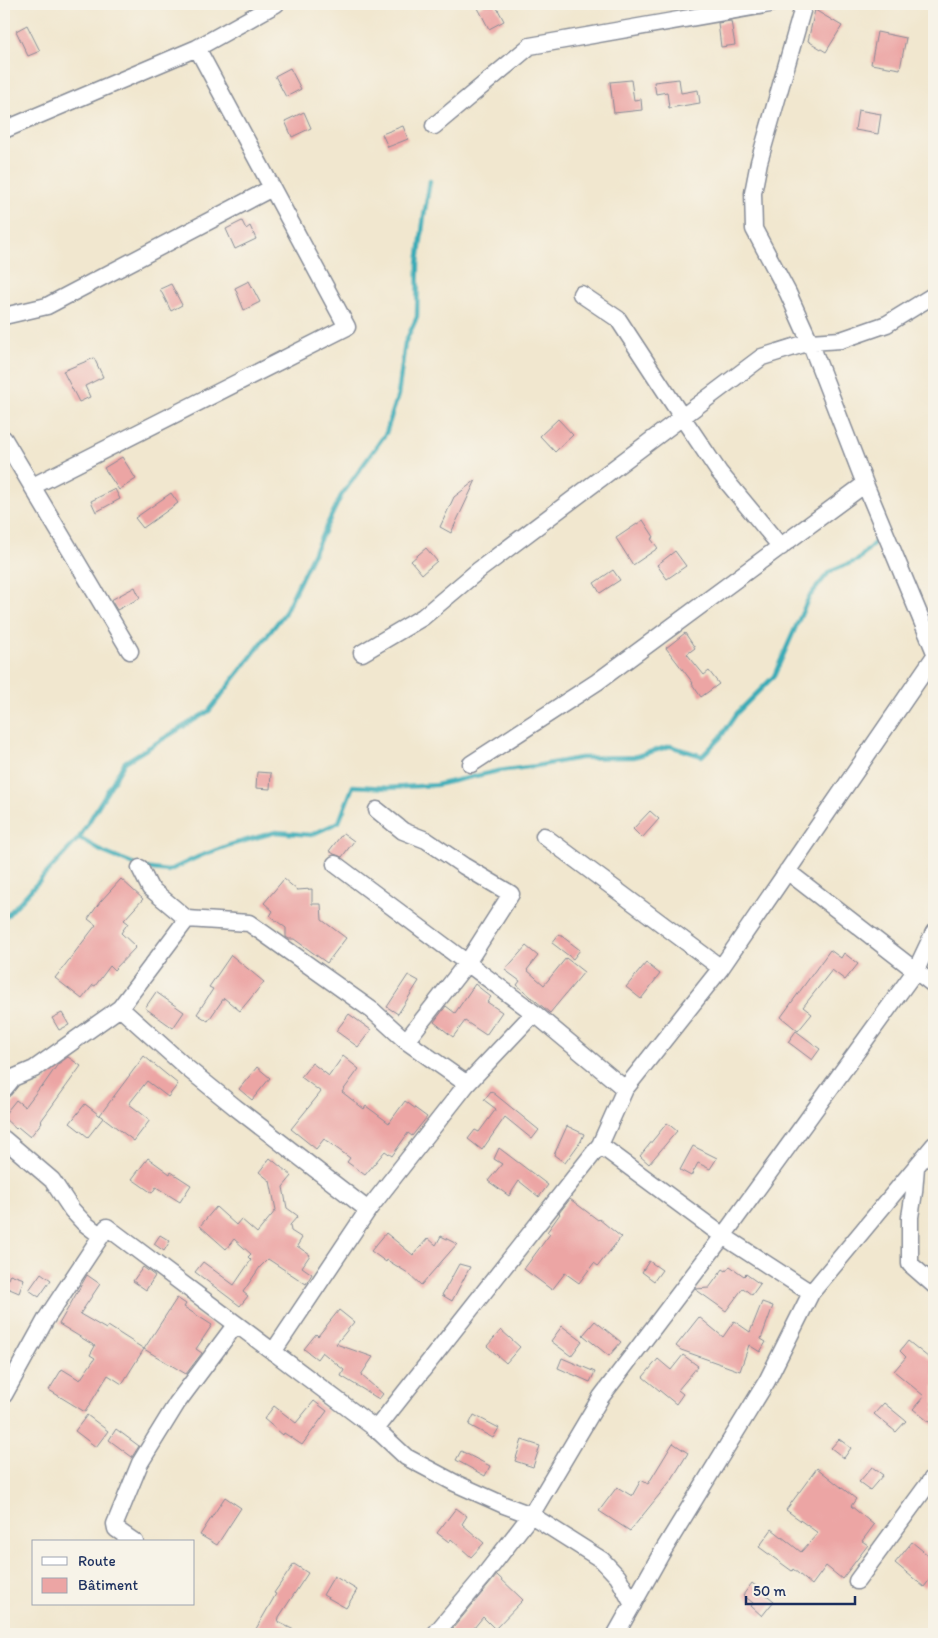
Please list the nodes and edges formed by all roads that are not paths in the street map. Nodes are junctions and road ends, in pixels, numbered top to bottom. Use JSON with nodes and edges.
{"nodes":[{"id":1,"x":276,"y":4,"type":"edge"},
{"id":2,"x":770,"y":4,"type":"edge"},
{"id":3,"x":804,"y":4,"type":"edge"},
{"id":4,"x":197,"y":48,"type":"junction"},
{"id":5,"x":434,"y":126,"type":"dead end"},
{"id":6,"x":4,"y":130,"type":"edge"},
{"id":7,"x":272,"y":188,"type":"junction"},
{"id":8,"x":582,"y":294,"type":"dead end"},
{"id":9,"x":934,"y":295,"type":"edge"},
{"id":10,"x":4,"y":316,"type":"edge"},
{"id":11,"x":810,"y":342,"type":"junction"},
{"id":12,"x":682,"y":417,"type":"junction"},
{"id":13,"x":4,"y":439,"type":"edge"},
{"id":14,"x":865,"y":484,"type":"junction"},
{"id":15,"x":33,"y":486,"type":"junction"},
{"id":16,"x":781,"y":547,"type":"junction"},
{"id":17,"x":934,"y":650,"type":"edge"},
{"id":18,"x":130,"y":651,"type":"dead end"},
{"id":19,"x":362,"y":653,"type":"dead end"},
{"id":20,"x":934,"y":657,"type":"edge"},
{"id":21,"x":471,"y":764,"type":"dead end"},
{"id":22,"x":376,"y":810,"type":"dead end"},
{"id":23,"x":544,"y":836,"type":"dead end"},
{"id":24,"x":335,"y":864,"type":"dead end"},
{"id":25,"x":140,"y":868,"type":"dead end"},
{"id":26,"x":787,"y":871,"type":"junction"},
{"id":27,"x":187,"y":918,"type":"junction"},
{"id":28,"x":934,"y":932,"type":"edge"},
{"id":29,"x":467,"y":963,"type":"junction"},
{"id":30,"x":721,"y":968,"type":"junction"},
{"id":31,"x":916,"y":970,"type":"junction"},
{"id":32,"x":934,"y":985,"type":"edge"},
{"id":33,"x":120,"y":1008,"type":"junction"},
{"id":34,"x":534,"y":1013,"type":"junction"},
{"id":35,"x":406,"y":1040,"type":"junction"},
{"id":36,"x":467,"y":1084,"type":"junction"},
{"id":37,"x":625,"y":1088,"type":"junction"},
{"id":38,"x":4,"y":1089,"type":"edge"},
{"id":39,"x":4,"y":1139,"type":"edge"},
{"id":40,"x":600,"y":1145,"type":"junction"},
{"id":41,"x":934,"y":1145,"type":"edge"},
{"id":42,"x":916,"y":1167,"type":"junction"},
{"id":43,"x":368,"y":1210,"type":"junction"},
{"id":44,"x":102,"y":1236,"type":"junction"},
{"id":45,"x":723,"y":1236,"type":"junction"},
{"id":46,"x":934,"y":1285,"type":"edge"},
{"id":47,"x":811,"y":1294,"type":"junction"},
{"id":48,"x":236,"y":1324,"type":"junction"},
{"id":49,"x":273,"y":1352,"type":"junction"},
{"id":50,"x":4,"y":1396,"type":"edge"},
{"id":51,"x":376,"y":1429,"type":"junction"},
{"id":52,"x":934,"y":1476,"type":"edge"},
{"id":53,"x":531,"y":1515,"type":"junction"},
{"id":54,"x":132,"y":1540,"type":"edge"},
{"id":55,"x":857,"y":1581,"type":"dead end"},
{"id":56,"x":633,"y":1605,"type":"junction"},
{"id":57,"x":435,"y":1634,"type":"edge"},
{"id":58,"x":616,"y":1634,"type":"edge"}],
"edges":[{"from":1,"to":4,"type":"street"},
{"from":2,"to":5,"type":"street"},
{"from":3,"to":11,"type":"street"},
{"from":4,"to":6,"type":"street"},
{"from":4,"to":7,"type":"street"},
{"from":7,"to":10,"type":"street"},
{"from":7,"to":15,"type":"street"},
{"from":8,"to":12,"type":"street"},
{"from":9,"to":11,"type":"street"},
{"from":11,"to":12,"type":"street"},
{"from":11,"to":14,"type":"street"},
{"from":12,"to":16,"type":"street"},
{"from":12,"to":19,"type":"street"},
{"from":13,"to":15,"type":"street"},
{"from":14,"to":16,"type":"street"},
{"from":14,"to":17,"type":"street"},
{"from":15,"to":18,"type":"street"},
{"from":16,"to":21,"type":"street"},
{"from":20,"to":26,"type":"street"},
{"from":22,"to":29,"type":"street"},
{"from":23,"to":30,"type":"street"},
{"from":24,"to":29,"type":"street"},
{"from":25,"to":27,"type":"street"},
{"from":26,"to":30,"type":"street"},
{"from":26,"to":31,"type":"street"},
{"from":27,"to":33,"type":"street"},
{"from":27,"to":35,"type":"street"},
{"from":28,"to":31,"type":"street"},
{"from":29,"to":34,"type":"street"},
{"from":29,"to":35,"type":"street"},
{"from":30,"to":37,"type":"street"},
{"from":31,"to":32,"type":"street"},
{"from":31,"to":45,"type":"street"},
{"from":33,"to":38,"type":"street"},
{"from":33,"to":43,"type":"street"},
{"from":34,"to":36,"type":"street"},
{"from":34,"to":37,"type":"street"},
{"from":35,"to":36,"type":"street"},
{"from":36,"to":43,"type":"street"},
{"from":37,"to":40,"type":"street"},
{"from":39,"to":44,"type":"street"},
{"from":40,"to":45,"type":"street"},
{"from":40,"to":51,"type":"street"},
{"from":41,"to":42,"type":"street"},
{"from":42,"to":46,"type":"street"},
{"from":42,"to":47,"type":"street"},
{"from":43,"to":49,"type":"street"},
{"from":44,"to":48,"type":"street"},
{"from":44,"to":50,"type":"street"},
{"from":45,"to":47,"type":"street"},
{"from":45,"to":53,"type":"street"},
{"from":47,"to":56,"type":"street"},
{"from":48,"to":49,"type":"street"},
{"from":48,"to":54,"type":"street"},
{"from":49,"to":51,"type":"street"},
{"from":51,"to":53,"type":"street"},
{"from":52,"to":55,"type":"street"},
{"from":53,"to":56,"type":"street"},
{"from":53,"to":57,"type":"street"},
{"from":56,"to":58,"type":"street"}]}
